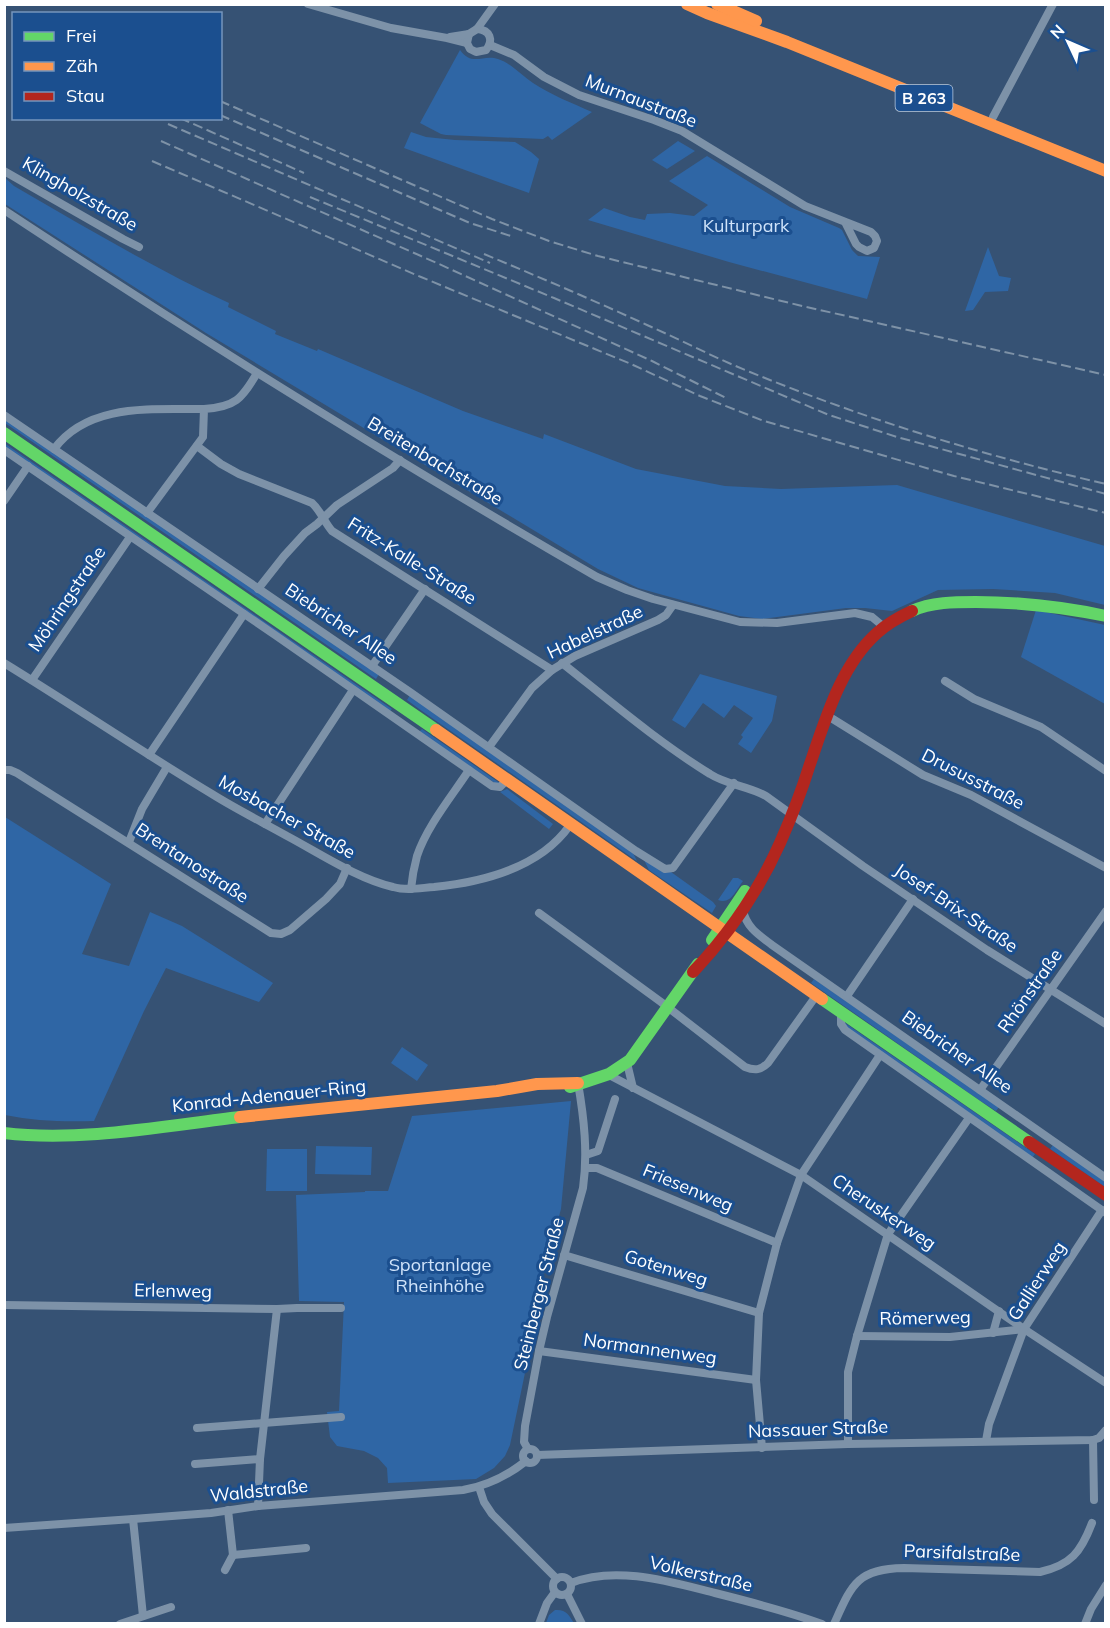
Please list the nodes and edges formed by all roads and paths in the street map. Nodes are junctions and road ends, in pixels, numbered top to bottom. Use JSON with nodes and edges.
{"nodes":[{"id":1,"x":308,"y":4,"type":"edge"},
{"id":2,"x":717,"y":4,"type":"edge"},
{"id":3,"x":1053,"y":4,"type":"edge"},
{"id":4,"x":694,"y":6,"type":"edge"},
{"id":5,"x":494,"y":7,"type":"edge"},
{"id":6,"x":473,"y":31,"type":"junction"},
{"id":7,"x":488,"y":32,"type":"junction"},
{"id":8,"x":447,"y":38,"type":"junction"},
{"id":9,"x":467,"y":44,"type":"junction"},
{"id":10,"x":490,"y":45,"type":"junction"},
{"id":11,"x":993,"y":117,"type":"junction"},
{"id":12,"x":1106,"y":162,"type":"edge"},
{"id":13,"x":4,"y":171,"type":"edge"},
{"id":14,"x":1106,"y":171,"type":"edge"},
{"id":15,"x":4,"y":210,"type":"edge"},
{"id":16,"x":845,"y":222,"type":"dead end"},
{"id":17,"x":139,"y":247,"type":"dead end"},
{"id":18,"x":257,"y":373,"type":"junction"},
{"id":19,"x":204,"y":409,"type":"junction"},
{"id":20,"x":4,"y":415,"type":"edge"},
{"id":21,"x":4,"y":434,"type":"edge"},
{"id":22,"x":197,"y":446,"type":"junction"},
{"id":23,"x":54,"y":448,"type":"junction"},
{"id":24,"x":4,"y":450,"type":"edge"},
{"id":25,"x":400,"y":460,"type":"junction"},
{"id":26,"x":28,"y":466,"type":"junction"},
{"id":27,"x":4,"y":501,"type":"edge"},
{"id":28,"x":147,"y":513,"type":"junction"},
{"id":29,"x":323,"y":519,"type":"junction"},
{"id":30,"x":130,"y":537,"type":"junction"},
{"id":31,"x":258,"y":589,"type":"junction"},
{"id":32,"x":425,"y":589,"type":"junction"},
{"id":33,"x":673,"y":605,"type":"junction"},
{"id":34,"x":244,"y":614,"type":"junction"},
{"id":35,"x":1106,"y":616,"type":"edge"},
{"id":36,"x":884,"y":627,"type":"junction"},
{"id":37,"x":4,"y":663,"type":"edge"},
{"id":38,"x":562,"y":663,"type":"junction"},
{"id":39,"x":372,"y":666,"type":"junction"},
{"id":40,"x":552,"y":670,"type":"junction"},
{"id":41,"x":32,"y":680,"type":"junction"},
{"id":42,"x":945,"y":681,"type":"dead end"},
{"id":43,"x":353,"y":690,"type":"junction"},
{"id":44,"x":828,"y":716,"type":"junction"},
{"id":45,"x":489,"y":747,"type":"junction"},
{"id":46,"x":149,"y":755,"type":"junction"},
{"id":47,"x":167,"y":767,"type":"junction"},
{"id":48,"x":4,"y":770,"type":"edge"},
{"id":49,"x":469,"y":770,"type":"junction"},
{"id":50,"x":1106,"y":771,"type":"edge"},
{"id":51,"x":507,"y":780,"type":"junction"},
{"id":52,"x":734,"y":783,"type":"junction"},
{"id":53,"x":789,"y":820,"type":"junction"},
{"id":54,"x":265,"y":824,"type":"junction"},
{"id":55,"x":570,"y":825,"type":"junction"},
{"id":56,"x":129,"y":843,"type":"junction"},
{"id":57,"x":636,"y":851,"type":"junction"},
{"id":58,"x":347,"y":868,"type":"junction"},
{"id":59,"x":1106,"y":868,"type":"edge"},
{"id":60,"x":642,"y":875,"type":"junction"},
{"id":61,"x":411,"y":889,"type":"junction"},
{"id":62,"x":913,"y":899,"type":"junction"},
{"id":63,"x":743,"y":911,"type":"junction"},
{"id":64,"x":1106,"y":911,"type":"edge"},
{"id":65,"x":539,"y":914,"type":"dead end"},
{"id":66,"x":724,"y":932,"type":"junction"},
{"id":67,"x":788,"y":956,"type":"junction"},
{"id":68,"x":762,"y":959,"type":"junction"},
{"id":69,"x":1051,"y":989,"type":"junction"},
{"id":70,"x":816,"y":996,"type":"junction"},
{"id":71,"x":847,"y":996,"type":"junction"},
{"id":72,"x":668,"y":1008,"type":"junction"},
{"id":73,"x":841,"y":1012,"type":"junction"},
{"id":74,"x":1106,"y":1024,"type":"edge"},
{"id":75,"x":880,"y":1055,"type":"junction"},
{"id":76,"x":627,"y":1063,"type":"junction"},
{"id":77,"x":609,"y":1075,"type":"junction"},
{"id":78,"x":578,"y":1083,"type":"junction"},
{"id":79,"x":633,"y":1088,"type":"junction"},
{"id":80,"x":980,"y":1090,"type":"junction"},
{"id":81,"x":615,"y":1099,"type":"dead end"},
{"id":82,"x":969,"y":1118,"type":"junction"},
{"id":83,"x":4,"y":1124,"type":"edge"},
{"id":84,"x":4,"y":1133,"type":"edge"},
{"id":85,"x":46,"y":1135,"type":"junction"},
{"id":86,"x":586,"y":1155,"type":"junction"},
{"id":87,"x":586,"y":1168,"type":"junction"},
{"id":88,"x":801,"y":1175,"type":"junction"},
{"id":89,"x":1106,"y":1178,"type":"edge"},
{"id":90,"x":1106,"y":1195,"type":"edge"},
{"id":91,"x":1104,"y":1212,"type":"edge"},
{"id":92,"x":888,"y":1234,"type":"junction"},
{"id":93,"x":777,"y":1244,"type":"junction"},
{"id":94,"x":564,"y":1255,"type":"junction"},
{"id":95,"x":4,"y":1305,"type":"edge"},
{"id":96,"x":341,"y":1308,"type":"dead end"},
{"id":97,"x":277,"y":1309,"type":"junction"},
{"id":98,"x":999,"y":1311,"type":"junction"},
{"id":99,"x":759,"y":1313,"type":"junction"},
{"id":100,"x":1024,"y":1329,"type":"junction"},
{"id":101,"x":993,"y":1333,"type":"junction"},
{"id":102,"x":857,"y":1336,"type":"junction"},
{"id":103,"x":539,"y":1351,"type":"junction"},
{"id":104,"x":756,"y":1380,"type":"junction"},
{"id":105,"x":1106,"y":1383,"type":"edge"},
{"id":106,"x":341,"y":1418,"type":"dead end"},
{"id":107,"x":264,"y":1422,"type":"junction"},
{"id":108,"x":197,"y":1428,"type":"dead end"},
{"id":109,"x":1106,"y":1430,"type":"edge"},
{"id":110,"x":1093,"y":1440,"type":"junction"},
{"id":111,"x":986,"y":1441,"type":"junction"},
{"id":112,"x":848,"y":1444,"type":"junction"},
{"id":113,"x":526,"y":1445,"type":"junction"},
{"id":114,"x":762,"y":1448,"type":"junction"},
{"id":115,"x":541,"y":1454,"type":"junction"},
{"id":116,"x":260,"y":1459,"type":"junction"},
{"id":117,"x":195,"y":1464,"type":"dead end"},
{"id":118,"x":519,"y":1466,"type":"junction"},
{"id":119,"x":479,"y":1487,"type":"junction"},
{"id":120,"x":1094,"y":1500,"type":"dead end"},
{"id":121,"x":258,"y":1506,"type":"junction"},
{"id":122,"x":228,"y":1510,"type":"junction"},
{"id":123,"x":133,"y":1519,"type":"junction"},
{"id":124,"x":1092,"y":1523,"type":"dead end"},
{"id":125,"x":4,"y":1528,"type":"edge"},
{"id":126,"x":306,"y":1548,"type":"dead end"},
{"id":127,"x":233,"y":1555,"type":"junction"},
{"id":128,"x":225,"y":1570,"type":"dead end"},
{"id":129,"x":557,"y":1579,"type":"junction"},
{"id":130,"x":571,"y":1583,"type":"junction"},
{"id":131,"x":1106,"y":1585,"type":"edge"},
{"id":132,"x":555,"y":1592,"type":"junction"},
{"id":133,"x":567,"y":1594,"type":"junction"},
{"id":134,"x":171,"y":1606,"type":"dead end"},
{"id":135,"x":143,"y":1616,"type":"junction"},
{"id":136,"x":120,"y":1623,"type":"edge"},
{"id":137,"x":540,"y":1623,"type":"edge"},
{"id":138,"x":582,"y":1623,"type":"edge"},
{"id":139,"x":822,"y":1623,"type":"edge"},
{"id":140,"x":834,"y":1623,"type":"edge"},
{"id":141,"x":1085,"y":1623,"type":"edge"}],
"edges":[{"from":1,"to":8,"type":"street"},
{"from":2,"to":11,"type":"main road","number":"B 263"},
{"from":3,"to":11,"type":"street"},
{"from":4,"to":14,"type":"main road","number":"B 263"},
{"from":5,"to":6,"type":"street"},
{"from":5,"to":7,"type":"street"},
{"from":6,"to":7,"type":"street"},
{"from":6,"to":8,"type":"street"},
{"from":6,"to":9,"type":"street"},
{"from":7,"to":10,"type":"street"},
{"from":8,"to":9,"type":"street"},
{"from":9,"to":10,"type":"street"},
{"from":10,"to":16,"type":"street","name":"Murnaustraße"},
{"from":11,"to":12,"type":"main road","number":"B 263"},
{"from":13,"to":17,"type":"street","name":"Klingholzstraße"},
{"from":15,"to":18,"type":"street","name":"Breitenbachstraße"},
{"from":18,"to":19,"type":"street"},
{"from":18,"to":25,"type":"street","name":"Breitenbachstraße"},
{"from":19,"to":22,"type":"street"},
{"from":19,"to":23,"type":"street"},
{"from":20,"to":23,"type":"street","name":"Biebricher Allee"},
{"from":21,"to":51,"type":"main road","name":"Biebricher Allee"},
{"from":22,"to":28,"type":"street"},
{"from":22,"to":29,"type":"street","name":"Fritz-Kalle-Straße"},
{"from":23,"to":28,"type":"street","name":"Biebricher Allee"},
{"from":24,"to":26,"type":"street"},
{"from":25,"to":29,"type":"street"},
{"from":25,"to":33,"type":"street","name":"Breitenbachstraße"},
{"from":26,"to":27,"type":"street"},
{"from":26,"to":30,"type":"street"},
{"from":28,"to":31,"type":"street","name":"Biebricher Allee"},
{"from":29,"to":31,"type":"street"},
{"from":29,"to":32,"type":"street","name":"Fritz-Kalle-Straße"},
{"from":30,"to":34,"type":"street"},
{"from":30,"to":41,"type":"street","name":"Möhringstraße"},
{"from":31,"to":39,"type":"street","name":"Biebricher Allee"},
{"from":32,"to":39,"type":"street"},
{"from":32,"to":40,"type":"street","name":"Fritz-Kalle-Straße"},
{"from":33,"to":36,"type":"street","name":"Breitenbachstraße"},
{"from":33,"to":38,"type":"street","name":"Habelstraße"},
{"from":34,"to":43,"type":"street"},
{"from":34,"to":46,"type":"street"},
{"from":35,"to":36,"type":"main road"},
{"from":36,"to":44,"type":"main road"},
{"from":37,"to":41,"type":"street","name":"Mosbacher Straße"},
{"from":38,"to":40,"type":"street","name":"Habelstraße"},
{"from":38,"to":52,"type":"street"},
{"from":39,"to":45,"type":"street","name":"Biebricher Allee"},
{"from":40,"to":45,"type":"street","name":"Habelstraße"},
{"from":41,"to":46,"type":"street","name":"Mosbacher Straße"},
{"from":42,"to":50,"type":"street"},
{"from":43,"to":49,"type":"street"},
{"from":43,"to":54,"type":"street"},
{"from":44,"to":53,"type":"main road"},
{"from":44,"to":59,"type":"street","name":"Drususstraße"},
{"from":45,"to":57,"type":"street","name":"Biebricher Allee"},
{"from":46,"to":47,"type":"street","name":"Mosbacher Straße"},
{"from":47,"to":54,"type":"street","name":"Mosbacher Straße"},
{"from":47,"to":56,"type":"street"},
{"from":48,"to":56,"type":"street","name":"Brentanostraße"},
{"from":49,"to":51,"type":"street"},
{"from":49,"to":61,"type":"street"},
{"from":51,"to":55,"type":"main road","name":"Biebricher Allee"},
{"from":52,"to":53,"type":"street"},
{"from":52,"to":57,"type":"street","name":"Biebricher Allee"},
{"from":53,"to":62,"type":"street","name":"Josef-Brix-Straße"},
{"from":53,"to":63,"type":"main road"},
{"from":53,"to":66,"type":"main road"},
{"from":54,"to":58,"type":"street","name":"Mosbacher Straße"},
{"from":55,"to":60,"type":"main road","name":"Biebricher Allee"},
{"from":55,"to":61,"type":"street","name":"Mosbacher Straße"},
{"from":56,"to":58,"type":"street","name":"Brentanostraße"},
{"from":57,"to":60,"type":"street"},
{"from":58,"to":61,"type":"street","name":"Mosbacher Straße"},
{"from":60,"to":66,"type":"main road","name":"Biebricher Allee"},
{"from":62,"to":69,"type":"street","name":"Josef-Brix-Straße"},
{"from":62,"to":71,"type":"street"},
{"from":63,"to":66,"type":"main road"},
{"from":63,"to":67,"type":"street","name":"Biebricher Allee"},
{"from":64,"to":69,"type":"street","name":"Rhönstraße"},
{"from":65,"to":72,"type":"street"},
{"from":66,"to":68,"type":"main road","name":"Biebricher Allee"},
{"from":66,"to":72,"type":"main road","name":"Konrad-Adenauer-Ring"},
{"from":67,"to":68,"type":"street"},
{"from":67,"to":71,"type":"street","name":"Biebricher Allee"},
{"from":68,"to":70,"type":"main road","name":"Biebricher Allee"},
{"from":69,"to":74,"type":"street","name":"Josef-Brix-Straße"},
{"from":69,"to":80,"type":"street","name":"Rhönstraße"},
{"from":70,"to":72,"type":"street"},
{"from":70,"to":73,"type":"main road","name":"Biebricher Allee"},
{"from":71,"to":80,"type":"street","name":"Biebricher Allee"},
{"from":72,"to":76,"type":"main road","name":"Konrad-Adenauer-Ring"},
{"from":73,"to":75,"type":"street","name":"Biebricher Allee"},
{"from":73,"to":90,"type":"main road","name":"Biebricher Allee"},
{"from":75,"to":82,"type":"street","name":"Biebricher Allee"},
{"from":75,"to":88,"type":"street"},
{"from":76,"to":77,"type":"main road","name":"Konrad-Adenauer-Ring"},
{"from":76,"to":79,"type":"street"},
{"from":77,"to":78,"type":"main road","name":"Konrad-Adenauer-Ring"},
{"from":77,"to":79,"type":"street","name":"Cheruskerweg"},
{"from":78,"to":85,"type":"main road","name":"Konrad-Adenauer-Ring"},
{"from":78,"to":86,"type":"street","name":"Steinberger Straße"},
{"from":79,"to":88,"type":"street","name":"Cheruskerweg"},
{"from":80,"to":89,"type":"street","name":"Biebricher Allee"},
{"from":81,"to":86,"type":"street"},
{"from":82,"to":91,"type":"street","name":"Biebricher Allee"},
{"from":82,"to":92,"type":"street"},
{"from":83,"to":85,"type":"main road","name":"Konrad-Adenauer-Ring"},
{"from":84,"to":85,"type":"main road","name":"Konrad-Adenauer-Ring"},
{"from":86,"to":87,"type":"street","name":"Steinberger Straße"},
{"from":87,"to":93,"type":"street","name":"Friesenweg"},
{"from":87,"to":94,"type":"street","name":"Steinberger Straße"},
{"from":88,"to":92,"type":"street","name":"Cheruskerweg"},
{"from":88,"to":93,"type":"street"},
{"from":91,"to":100,"type":"street","name":"Gallierweg"},
{"from":92,"to":98,"type":"street","name":"Cheruskerweg"},
{"from":92,"to":102,"type":"street"},
{"from":93,"to":99,"type":"street"},
{"from":94,"to":99,"type":"street","name":"Gotenweg"},
{"from":94,"to":103,"type":"street","name":"Steinberger Straße"},
{"from":95,"to":97,"type":"street","name":"Erlenweg"},
{"from":96,"to":97,"type":"street","name":"Erlenweg"},
{"from":97,"to":107,"type":"street"},
{"from":98,"to":100,"type":"street","name":"Cheruskerweg"},
{"from":98,"to":101,"type":"street","name":"Römerweg"},
{"from":99,"to":104,"type":"street"},
{"from":100,"to":101,"type":"street","name":"Römerweg"},
{"from":100,"to":105,"type":"street","name":"Cheruskerweg"},
{"from":100,"to":111,"type":"street","name":"Gallierweg"},
{"from":101,"to":102,"type":"street","name":"Römerweg"},
{"from":102,"to":112,"type":"street"},
{"from":103,"to":104,"type":"street","name":"Normannenweg"},
{"from":103,"to":113,"type":"street","name":"Steinberger Straße"},
{"from":104,"to":114,"type":"street"},
{"from":106,"to":107,"type":"street"},
{"from":107,"to":108,"type":"street"},
{"from":107,"to":116,"type":"street"},
{"from":109,"to":110,"type":"street"},
{"from":110,"to":111,"type":"street","name":"Nassauer Straße"},
{"from":110,"to":120,"type":"street"},
{"from":111,"to":112,"type":"street","name":"Nassauer Straße"},
{"from":112,"to":114,"type":"street","name":"Nassauer Straße"},
{"from":113,"to":115,"type":"street"},
{"from":113,"to":118,"type":"street","name":"Steinberger Straße"},
{"from":114,"to":115,"type":"street","name":"Nassauer Straße"},
{"from":115,"to":118,"type":"street","name":"Waldstraße"},
{"from":116,"to":117,"type":"street"},
{"from":116,"to":121,"type":"street"},
{"from":118,"to":119,"type":"street","name":"Waldstraße"},
{"from":119,"to":121,"type":"street","name":"Waldstraße"},
{"from":119,"to":129,"type":"street","name":"Volkerstraße"},
{"from":121,"to":122,"type":"street","name":"Waldstraße"},
{"from":122,"to":123,"type":"street","name":"Waldstraße"},
{"from":122,"to":127,"type":"street"},
{"from":123,"to":125,"type":"street","name":"Waldstraße"},
{"from":123,"to":135,"type":"street"},
{"from":124,"to":140,"type":"street","name":"Parsifalstraße"},
{"from":126,"to":127,"type":"street"},
{"from":127,"to":128,"type":"street"},
{"from":129,"to":130,"type":"street","name":"Volkerstraße"},
{"from":129,"to":132,"type":"street"},
{"from":130,"to":133,"type":"street"},
{"from":130,"to":139,"type":"street","name":"Volkerstraße"},
{"from":131,"to":141,"type":"street"},
{"from":132,"to":133,"type":"street"},
{"from":132,"to":137,"type":"street"},
{"from":133,"to":138,"type":"street"},
{"from":134,"to":135,"type":"street"},
{"from":135,"to":136,"type":"street"}]}
